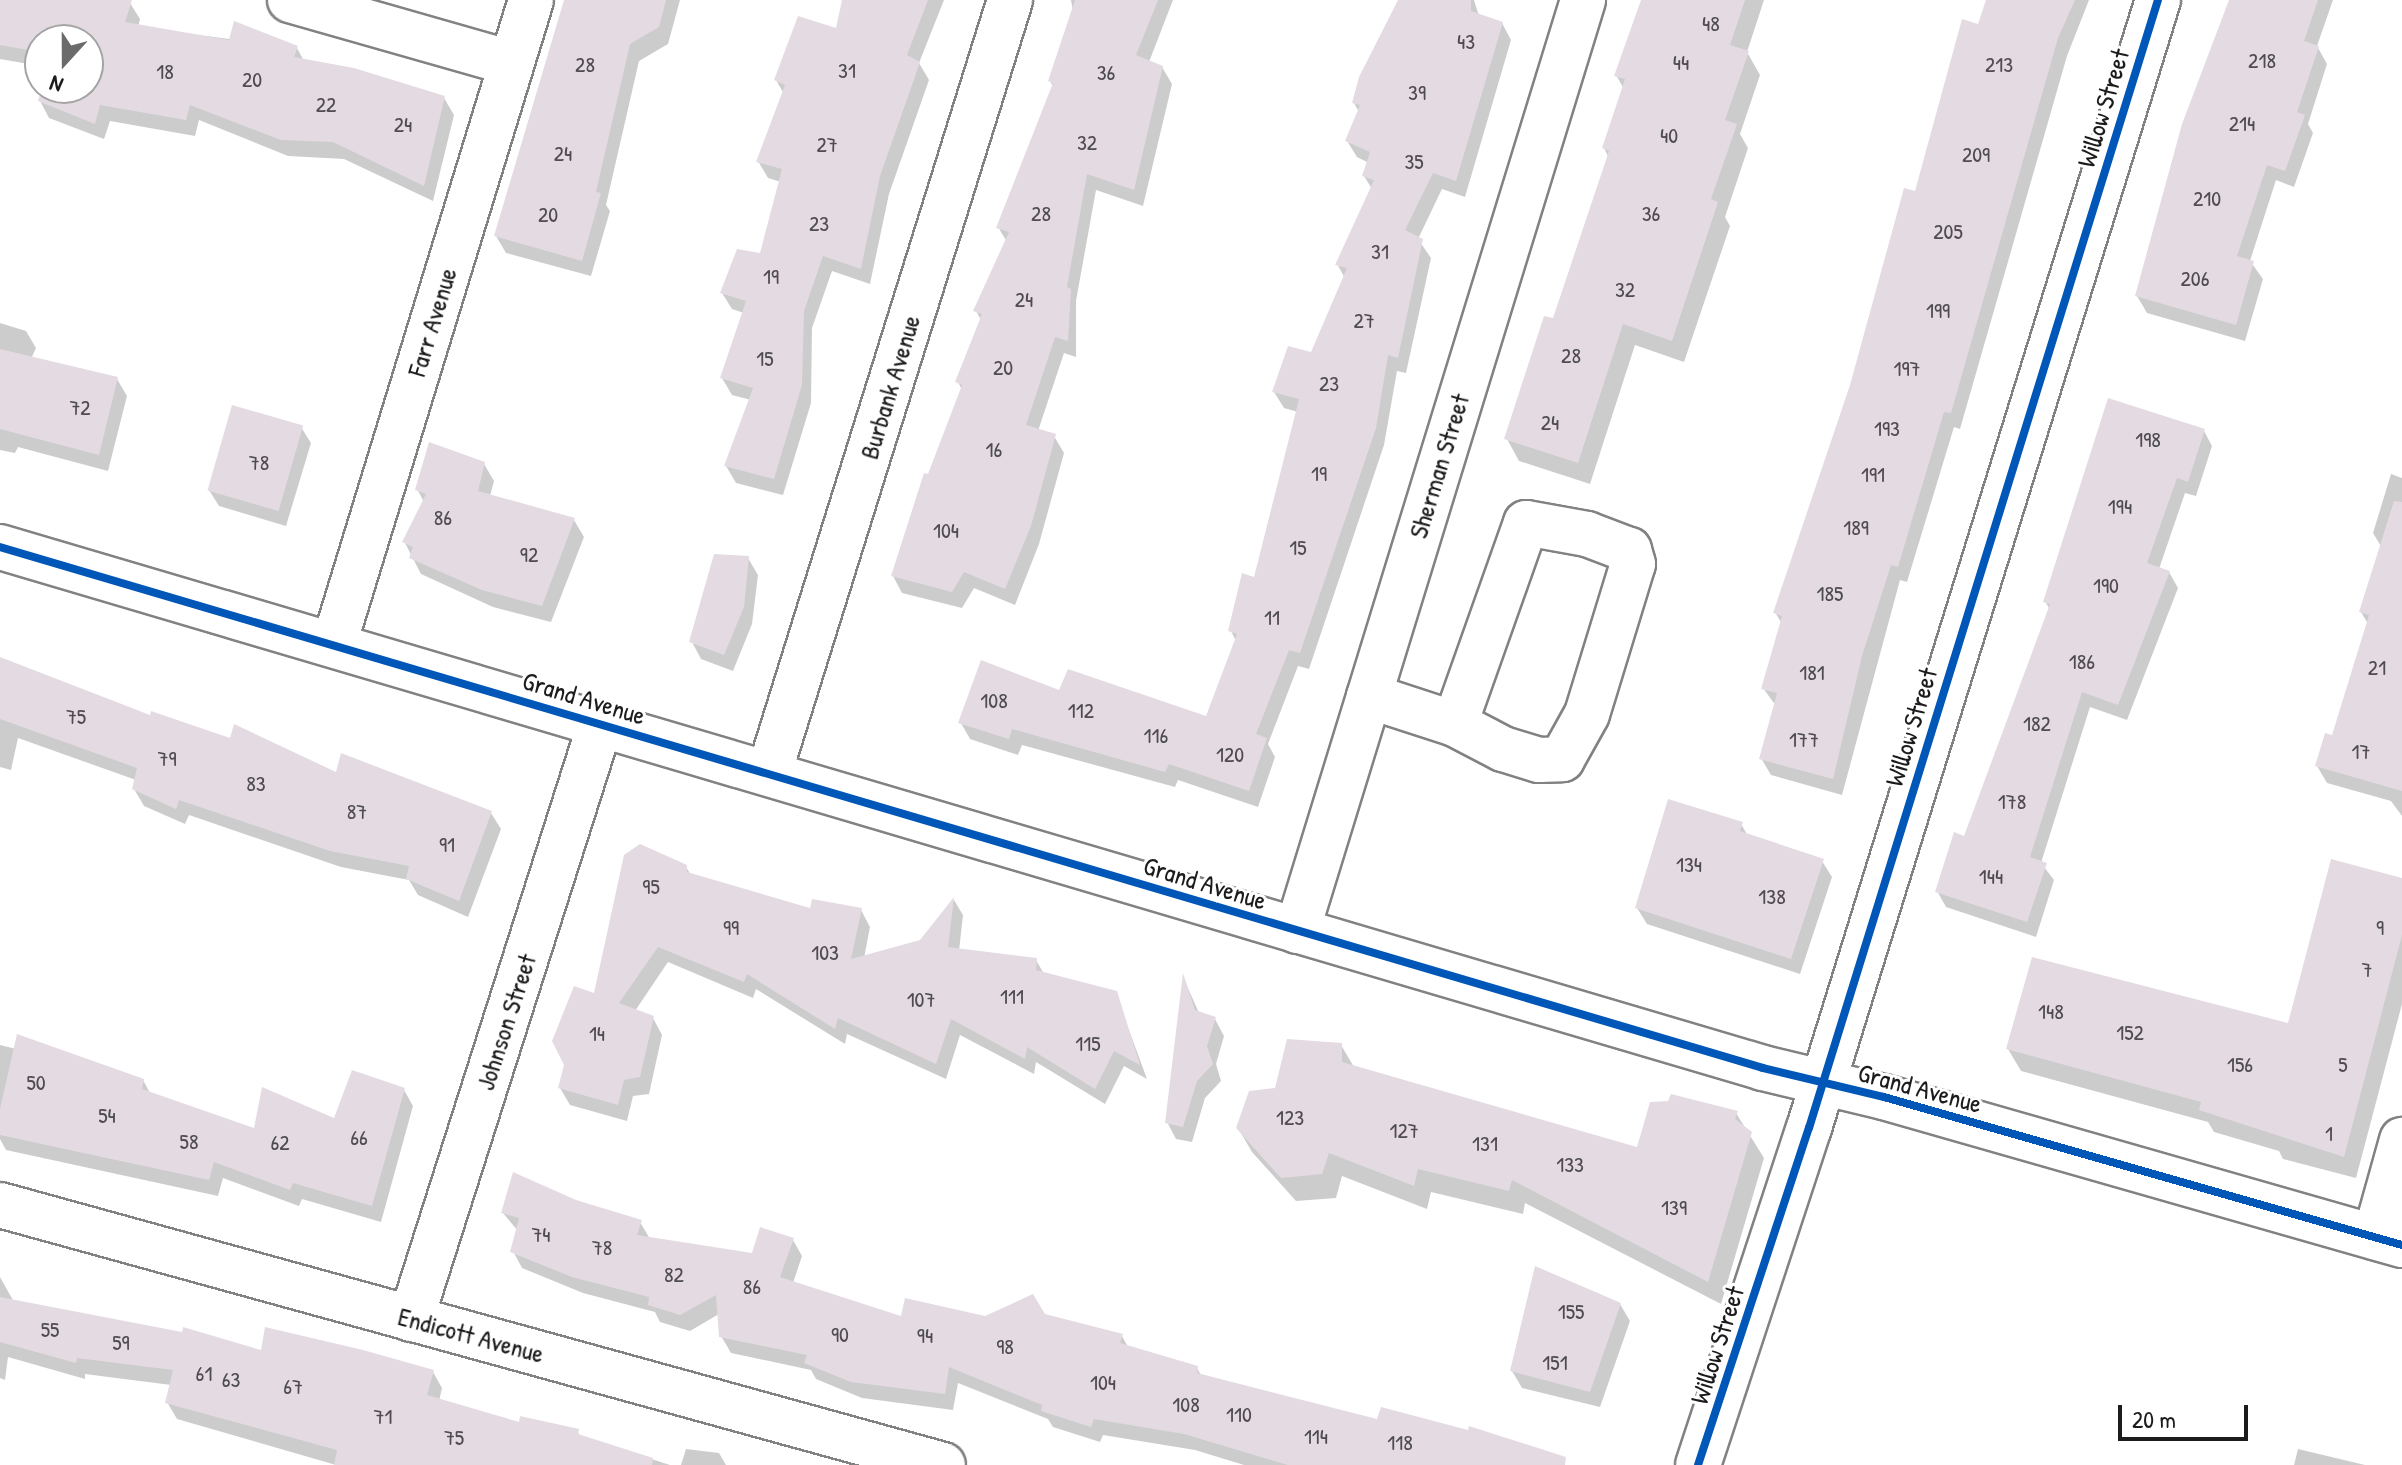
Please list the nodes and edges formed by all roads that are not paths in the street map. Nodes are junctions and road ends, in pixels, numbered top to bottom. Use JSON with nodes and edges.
{"nodes":[{"id":1,"x":290,"y":0,"type":"edge"},
{"id":2,"x":531,"y":0,"type":"edge"},
{"id":3,"x":1010,"y":0,"type":"edge"},
{"id":4,"x":1583,"y":0,"type":"edge"},
{"id":5,"x":2158,"y":0,"type":"edge"},
{"id":6,"x":511,"y":63,"type":"junction"},
{"id":7,"x":0,"y":547,"type":"edge"},
{"id":8,"x":334,"y":644,"type":"junction"},
{"id":9,"x":1369,"y":696,"type":"junction"},
{"id":10,"x":1455,"y":724,"type":"junction"},
{"id":11,"x":600,"y":725,"type":"junction"},
{"id":12,"x":769,"y":773,"type":"junction"},
{"id":13,"x":1297,"y":931,"type":"junction"},
{"id":14,"x":1823,"y":1082,"type":"junction"},
{"id":15,"x":2402,"y":1140,"type":"edge"},
{"id":16,"x":0,"y":1205,"type":"edge"},
{"id":17,"x":2389,"y":1241,"type":"edge"},
{"id":18,"x":411,"y":1319,"type":"junction"},
{"id":19,"x":943,"y":1465,"type":"edge"},
{"id":20,"x":1698,"y":1465,"type":"edge"}],
"edges":[{"from":1,"to":6,"type":"street"},
{"from":2,"to":6,"type":"street","name":"Farr Avenue"},
{"from":3,"to":12,"type":"street","name":"Burbank Avenue"},
{"from":4,"to":9,"type":"street","name":"Sherman Street"},
{"from":5,"to":14,"type":"street","name":"Willow Street"},
{"from":6,"to":8,"type":"street","name":"Farr Avenue"},
{"from":7,"to":8,"type":"street","name":"Grand Avenue"},
{"from":8,"to":11,"type":"street","name":"Grand Avenue"},
{"from":9,"to":10,"type":"street"},
{"from":9,"to":13,"type":"street","name":"Sherman Street"},
{"from":10,"to":10,"type":"street"},
{"from":11,"to":12,"type":"street","name":"Grand Avenue"},
{"from":11,"to":18,"type":"street","name":"Johnson Street"},
{"from":12,"to":13,"type":"street","name":"Grand Avenue"},
{"from":13,"to":14,"type":"street","name":"Grand Avenue"},
{"from":14,"to":17,"type":"street","name":"Grand Avenue"},
{"from":14,"to":20,"type":"street","name":"Willow Street"},
{"from":15,"to":17,"type":"street"},
{"from":16,"to":18,"type":"street","name":"Endicott Avenue"},
{"from":18,"to":19,"type":"street","name":"Endicott Avenue"}]}
